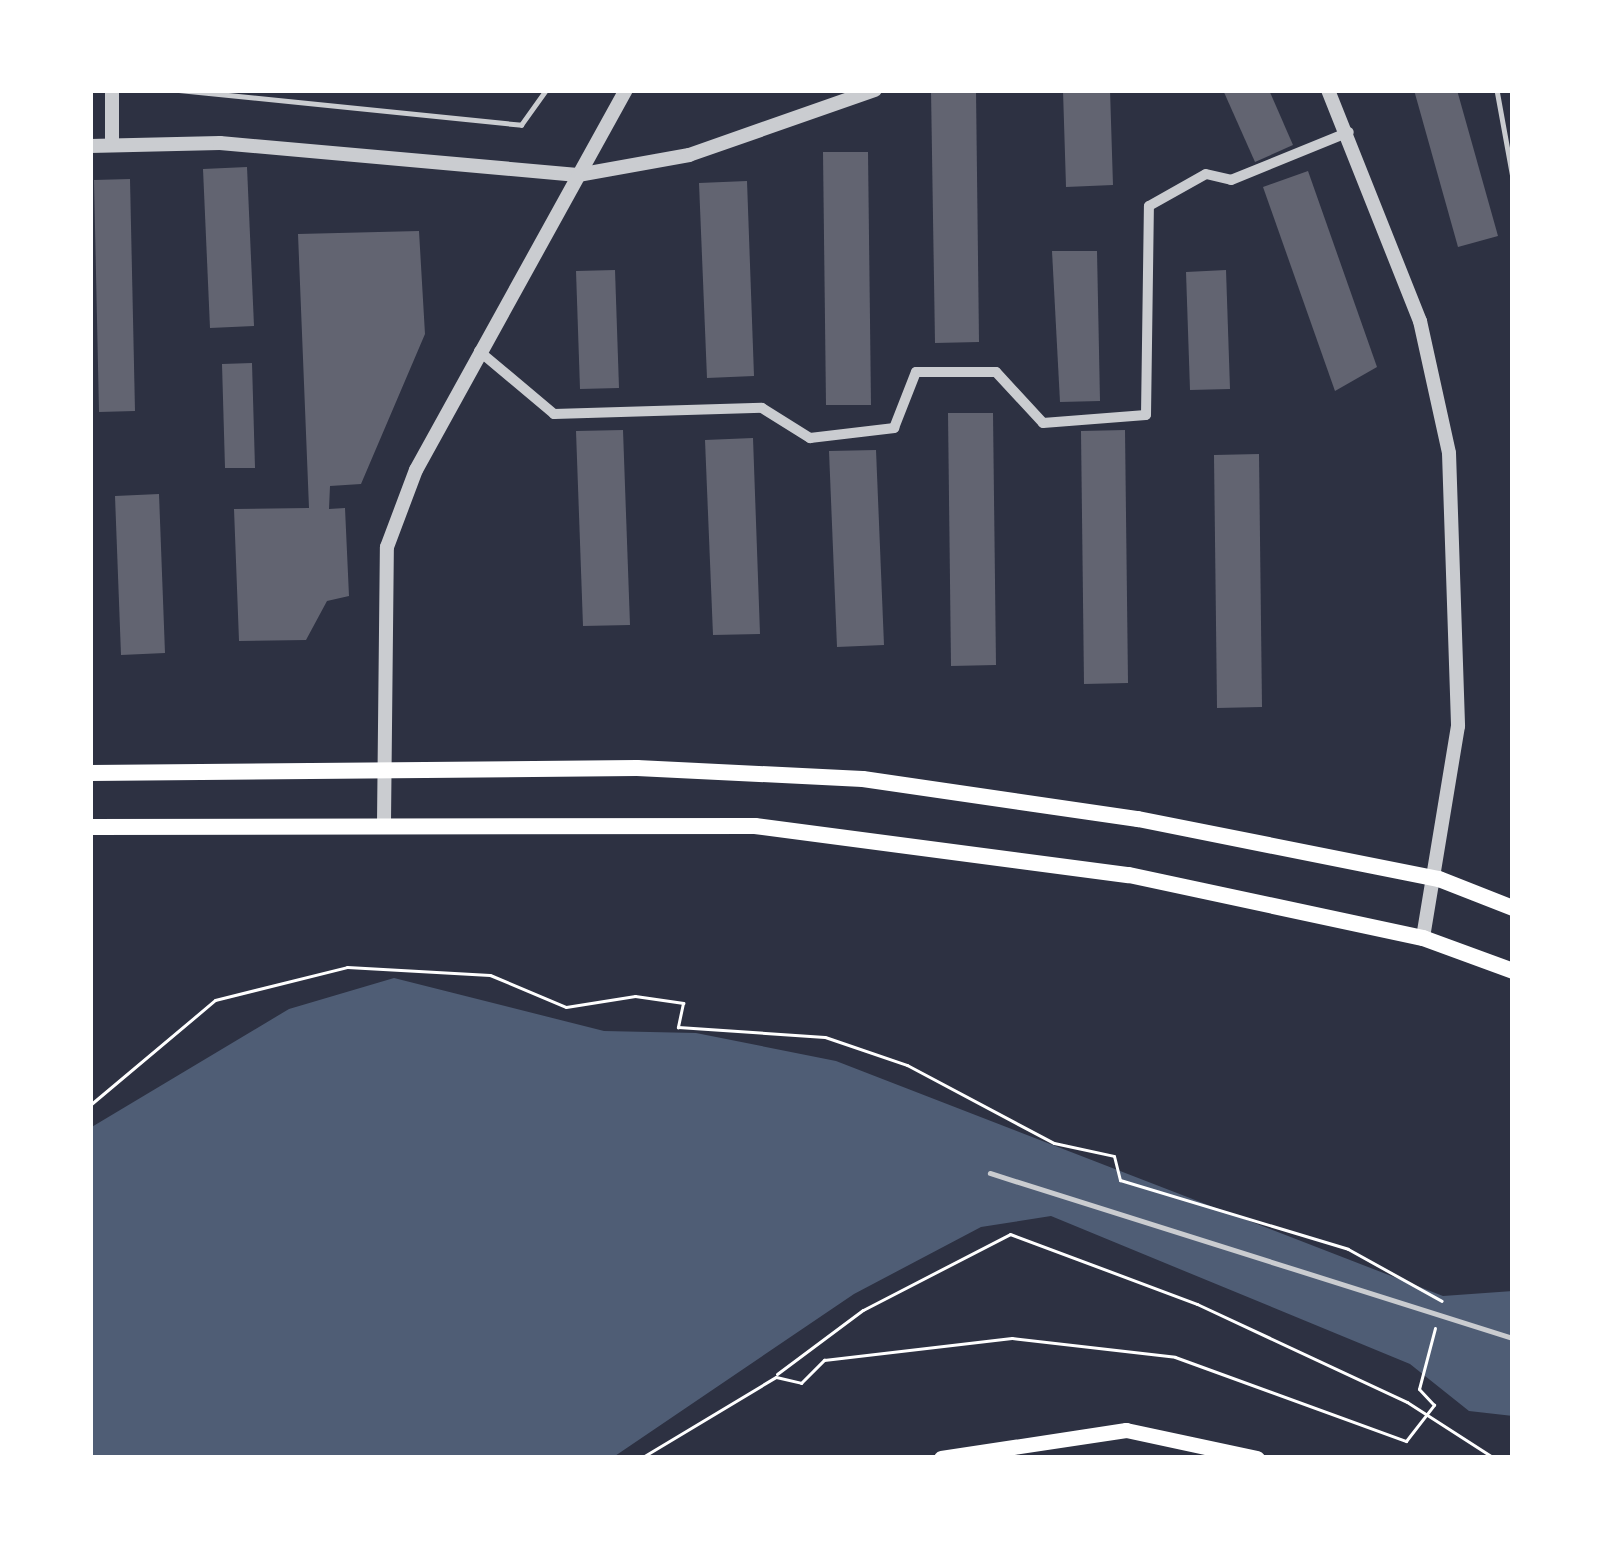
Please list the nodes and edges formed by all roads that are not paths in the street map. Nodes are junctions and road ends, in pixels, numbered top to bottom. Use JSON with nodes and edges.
{"nodes":[{"id":1,"x":112,"y":90,"type":"edge"},
{"id":2,"x":179,"y":90,"type":"edge"},
{"id":3,"x":546,"y":90,"type":"edge"},
{"id":4,"x":626,"y":90,"type":"edge"},
{"id":5,"x":874,"y":90,"type":"edge"},
{"id":6,"x":1496,"y":90,"type":"edge"},
{"id":7,"x":1330,"y":91,"type":"edge"},
{"id":8,"x":1349,"y":132,"type":"junction"},
{"id":9,"x":112,"y":144,"type":"junction"},
{"id":10,"x":90,"y":146,"type":"edge"},
{"id":11,"x":578,"y":176,"type":"junction"},
{"id":12,"x":1513,"y":178,"type":"edge"},
{"id":13,"x":479,"y":351,"type":"junction"},
{"id":14,"x":387,"y":770,"type":"junction"},
{"id":15,"x":90,"y":773,"type":"edge"},
{"id":16,"x":384,"y":822,"type":"junction"},
{"id":17,"x":90,"y":826,"type":"edge"},
{"id":18,"x":1439,"y":879,"type":"junction"},
{"id":19,"x":1513,"y":908,"type":"edge"},
{"id":20,"x":1423,"y":938,"type":"junction"},
{"id":21,"x":1513,"y":971,"type":"edge"},
{"id":22,"x":990,"y":1174,"type":"dead end"},
{"id":23,"x":1513,"y":1338,"type":"edge"},
{"id":24,"x":941,"y":1458,"type":"edge"},
{"id":25,"x":1257,"y":1458,"type":"edge"}],
"edges":[{"from":1,"to":9,"type":"street"},
{"from":2,"to":3,"type":"lane"},
{"from":4,"to":11,"type":"street"},
{"from":5,"to":11,"type":"street"},
{"from":6,"to":12,"type":"lane"},
{"from":7,"to":8,"type":"street"},
{"from":8,"to":13,"type":"street"},
{"from":8,"to":18,"type":"street"},
{"from":9,"to":10,"type":"street"},
{"from":9,"to":11,"type":"street"},
{"from":11,"to":13,"type":"street"},
{"from":13,"to":14,"type":"street"},
{"from":14,"to":15,"type":"main road"},
{"from":14,"to":16,"type":"street"},
{"from":14,"to":18,"type":"main road"},
{"from":16,"to":17,"type":"main road"},
{"from":16,"to":20,"type":"main road"},
{"from":18,"to":19,"type":"main road"},
{"from":18,"to":20,"type":"street"},
{"from":20,"to":21,"type":"main road"},
{"from":22,"to":23,"type":"lane"},
{"from":24,"to":25,"type":"main road"}]}
